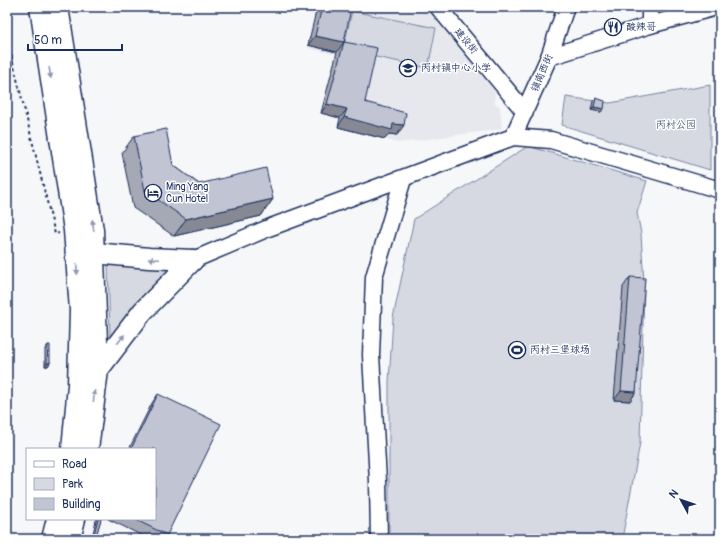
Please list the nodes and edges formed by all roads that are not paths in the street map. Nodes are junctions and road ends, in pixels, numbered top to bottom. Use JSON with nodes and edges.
{"nodes":[{"id":1,"x":40,"y":7,"type":"edge"},
{"id":2,"x":58,"y":7,"type":"edge"},
{"id":3,"x":438,"y":7,"type":"edge"},
{"id":4,"x":566,"y":7,"type":"edge"},
{"id":5,"x":650,"y":7,"type":"edge"},
{"id":6,"x":716,"y":7,"type":"edge"},
{"id":7,"x":650,"y":25,"type":"junction"},
{"id":8,"x":549,"y":57,"type":"junction"},
{"id":9,"x":525,"y":112,"type":"junction"},
{"id":10,"x":513,"y":137,"type":"junction"},
{"id":11,"x":403,"y":179,"type":"junction"},
{"id":12,"x":720,"y":190,"type":"edge"},
{"id":13,"x":79,"y":198,"type":"junction"},
{"id":14,"x":94,"y":253,"type":"junction"},
{"id":15,"x":193,"y":260,"type":"junction"},
{"id":16,"x":98,"y":370,"type":"junction"},
{"id":17,"x":84,"y":424,"type":"junction"},
{"id":18,"x":72,"y":448,"type":"edge"},
{"id":19,"x":88,"y":448,"type":"edge"},
{"id":20,"x":58,"y":520,"type":"edge"},
{"id":21,"x":76,"y":520,"type":"edge"},
{"id":22,"x":52,"y":539,"type":"edge"},
{"id":23,"x":70,"y":539,"type":"edge"},
{"id":24,"x":379,"y":539,"type":"edge"}],
"edges":[{"from":1,"to":13,"type":"main road","one_way":true},
{"from":2,"to":13,"type":"main road"},
{"from":3,"to":9,"type":"street","name":"建设街"},
{"from":4,"to":8,"type":"street","name":"镇南西街"},
{"from":5,"to":7,"type":"street"},
{"from":6,"to":7,"type":"street"},
{"from":7,"to":8,"type":"street"},
{"from":8,"to":9,"type":"street","name":"镇南西街"},
{"from":9,"to":10,"type":"street","name":"镇南西街"},
{"from":10,"to":11,"type":"street"},
{"from":10,"to":12,"type":"street"},
{"from":11,"to":15,"type":"street"},
{"from":11,"to":24,"type":"street"},
{"from":14,"to":13,"type":"main road","one_way":true},
{"from":13,"to":17,"type":"main road","one_way":true},
{"from":15,"to":14,"type":"main road","one_way":true},
{"from":14,"to":16,"type":"main road"},
{"from":16,"to":15,"type":"main road","one_way":true},
{"from":17,"to":16,"type":"main road","one_way":true},
{"from":17,"to":18,"type":"main road"},
{"from":17,"to":19,"type":"main road"},
{"from":20,"to":22,"type":"main road"},
{"from":21,"to":23,"type":"main road"}]}
